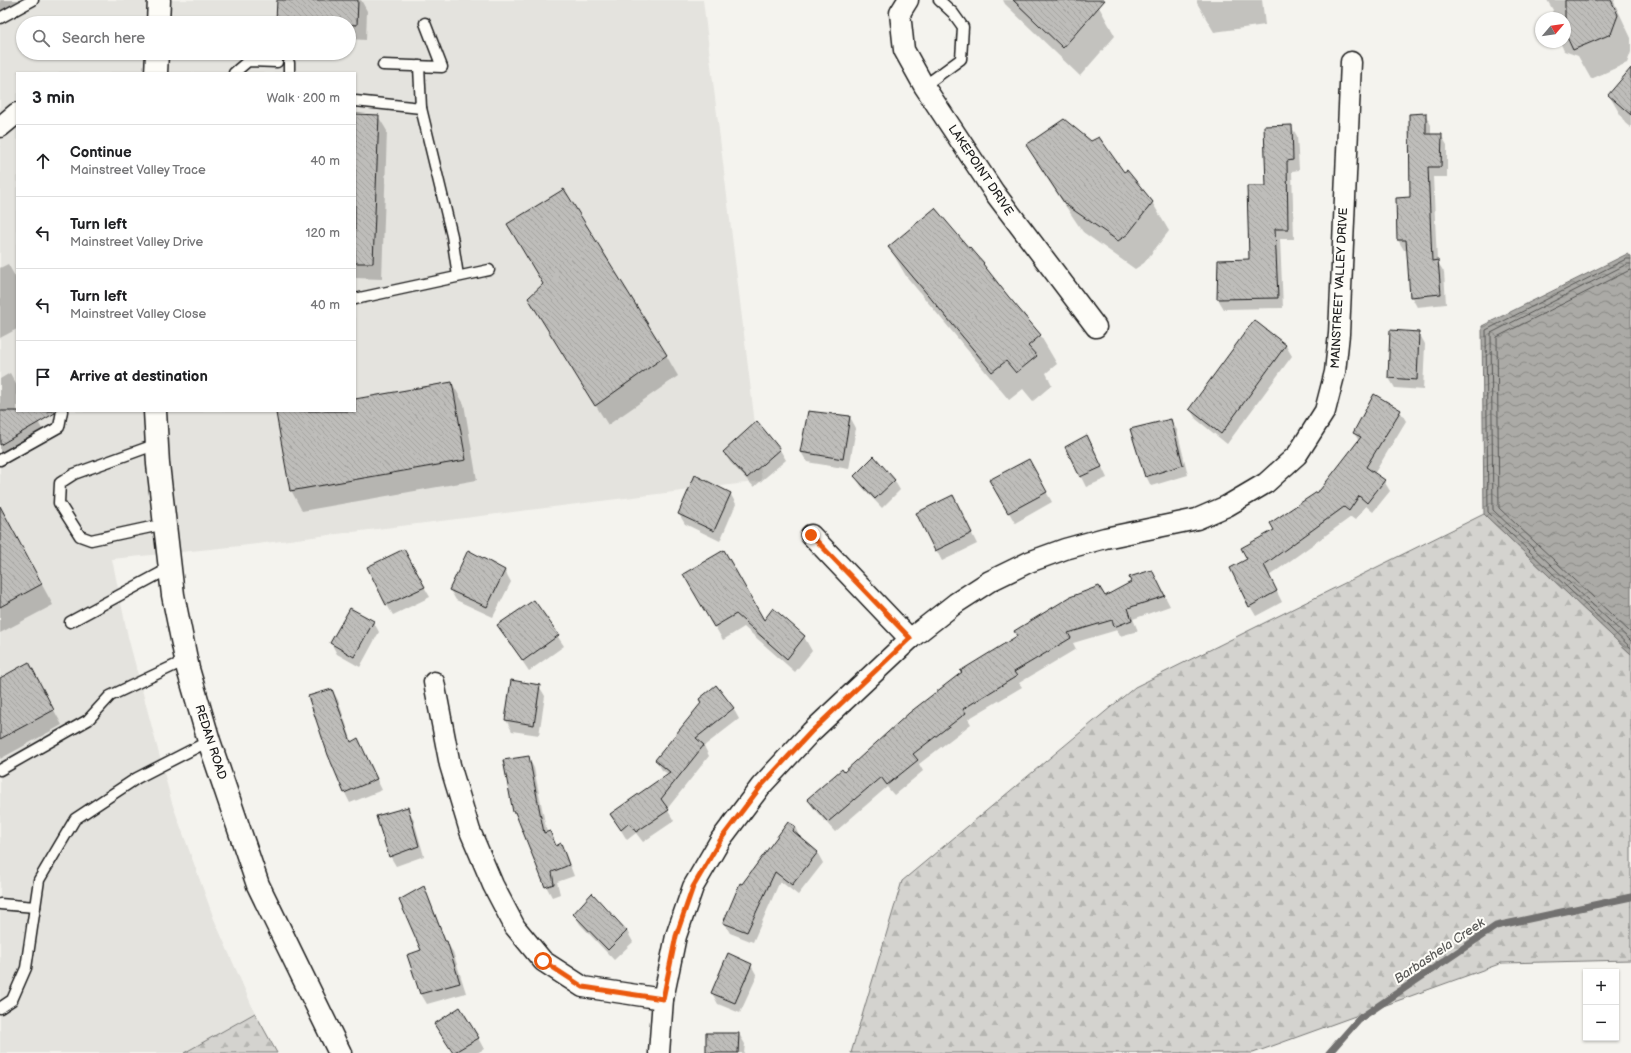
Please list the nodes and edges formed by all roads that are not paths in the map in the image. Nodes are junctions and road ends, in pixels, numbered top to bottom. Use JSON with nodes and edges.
{"nodes":[{"id":1,"x":33,"y":0,"type":"edge"},
{"id":2,"x":159,"y":0,"type":"edge"},
{"id":3,"x":908,"y":0,"type":"edge"},
{"id":4,"x":940,"y":0,"type":"edge"},
{"id":5,"x":158,"y":16,"type":"edge"},
{"id":6,"x":0,"y":18,"type":"edge"},
{"id":7,"x":426,"y":23,"type":"dead end"},
{"id":8,"x":157,"y":60,"type":"edge"},
{"id":9,"x":245,"y":60,"type":"edge"},
{"id":10,"x":265,"y":60,"type":"edge"},
{"id":11,"x":277,"y":62,"type":"dead end"},
{"id":12,"x":289,"y":62,"type":"dead end"},
{"id":13,"x":1351,"y":62,"type":"dead end"},
{"id":14,"x":383,"y":65,"type":"dead end"},
{"id":15,"x":419,"y":66,"type":"junction"},
{"id":16,"x":156,"y":72,"type":"edge"},
{"id":17,"x":235,"y":72,"type":"edge"},
{"id":18,"x":289,"y":72,"type":"edge"},
{"id":19,"x":924,"y":86,"type":"junction"},
{"id":20,"x":356,"y":101,"type":"edge"},
{"id":21,"x":421,"y":108,"type":"junction"},
{"id":22,"x":16,"y":114,"type":"edge"},
{"id":23,"x":0,"y":127,"type":"edge"},
{"id":24,"x":489,"y":270,"type":"dead end"},
{"id":25,"x":458,"y":276,"type":"junction"},
{"id":26,"x":356,"y":299,"type":"edge"},
{"id":27,"x":1096,"y":327,"type":"dead end"},
{"id":28,"x":62,"y":412,"type":"edge"},
{"id":29,"x":155,"y":412,"type":"edge"},
{"id":30,"x":157,"y":444,"type":"junction"},
{"id":31,"x":0,"y":460,"type":"edge"},
{"id":32,"x":165,"y":524,"type":"junction"},
{"id":33,"x":811,"y":535,"type":"dead end"},
{"id":34,"x":170,"y":568,"type":"junction"},
{"id":35,"x":70,"y":622,"type":"dead end"},
{"id":36,"x":910,"y":638,"type":"junction"},
{"id":37,"x":186,"y":660,"type":"junction"},
{"id":38,"x":434,"y":682,"type":"dead end"},
{"id":39,"x":209,"y":741,"type":"junction"},
{"id":40,"x":0,"y":770,"type":"edge"},
{"id":41,"x":0,"y":904,"type":"edge"},
{"id":42,"x":35,"y":907,"type":"junction"},
{"id":43,"x":663,"y":999,"type":"junction"},
{"id":44,"x":0,"y":1008,"type":"edge"},
{"id":45,"x":340,"y":1053,"type":"edge"},
{"id":46,"x":659,"y":1053,"type":"edge"}],
"edges":[{"from":1,"to":6,"type":"lane"},
{"from":2,"to":5,"type":"main road"},
{"from":3,"to":19,"type":"street","name":"LAKEPOINT DRIVE"},
{"from":4,"to":19,"type":"lane"},
{"from":7,"to":15,"type":"lane"},
{"from":8,"to":16,"type":"main road"},
{"from":9,"to":17,"type":"lane"},
{"from":10,"to":11,"type":"lane"},
{"from":12,"to":18,"type":"lane"},
{"from":13,"to":36,"type":"street","name":"MAINSTREET VALLEY DRIVE"},
{"from":14,"to":15,"type":"lane"},
{"from":15,"to":21,"type":"lane"},
{"from":19,"to":27,"type":"street","name":"LAKEPOINT DRIVE"},
{"from":20,"to":21,"type":"lane"},
{"from":21,"to":25,"type":"lane"},
{"from":22,"to":23,"type":"street"},
{"from":24,"to":25,"type":"lane"},
{"from":25,"to":26,"type":"lane"},
{"from":28,"to":31,"type":"lane"},
{"from":29,"to":30,"type":"main road","name":"REDAN ROAD"},
{"from":30,"to":32,"type":"main road","name":"REDAN ROAD"},
{"from":30,"to":32,"type":"lane"},
{"from":32,"to":34,"type":"main road","name":"REDAN ROAD"},
{"from":33,"to":36,"type":"street"},
{"from":34,"to":35,"type":"lane"},
{"from":34,"to":37,"type":"main road","name":"REDAN ROAD"},
{"from":36,"to":43,"type":"street","name":"MAINSTREET VALLEY DRIVE"},
{"from":37,"to":39,"type":"main road","name":"REDAN ROAD"},
{"from":37,"to":40,"type":"lane"},
{"from":38,"to":43,"type":"street"},
{"from":39,"to":42,"type":"lane"},
{"from":39,"to":45,"type":"main road","name":"REDAN ROAD"},
{"from":41,"to":42,"type":"lane"},
{"from":42,"to":44,"type":"lane"},
{"from":43,"to":46,"type":"street","name":"MAINSTREET VALLEY DRIVE"}]}
